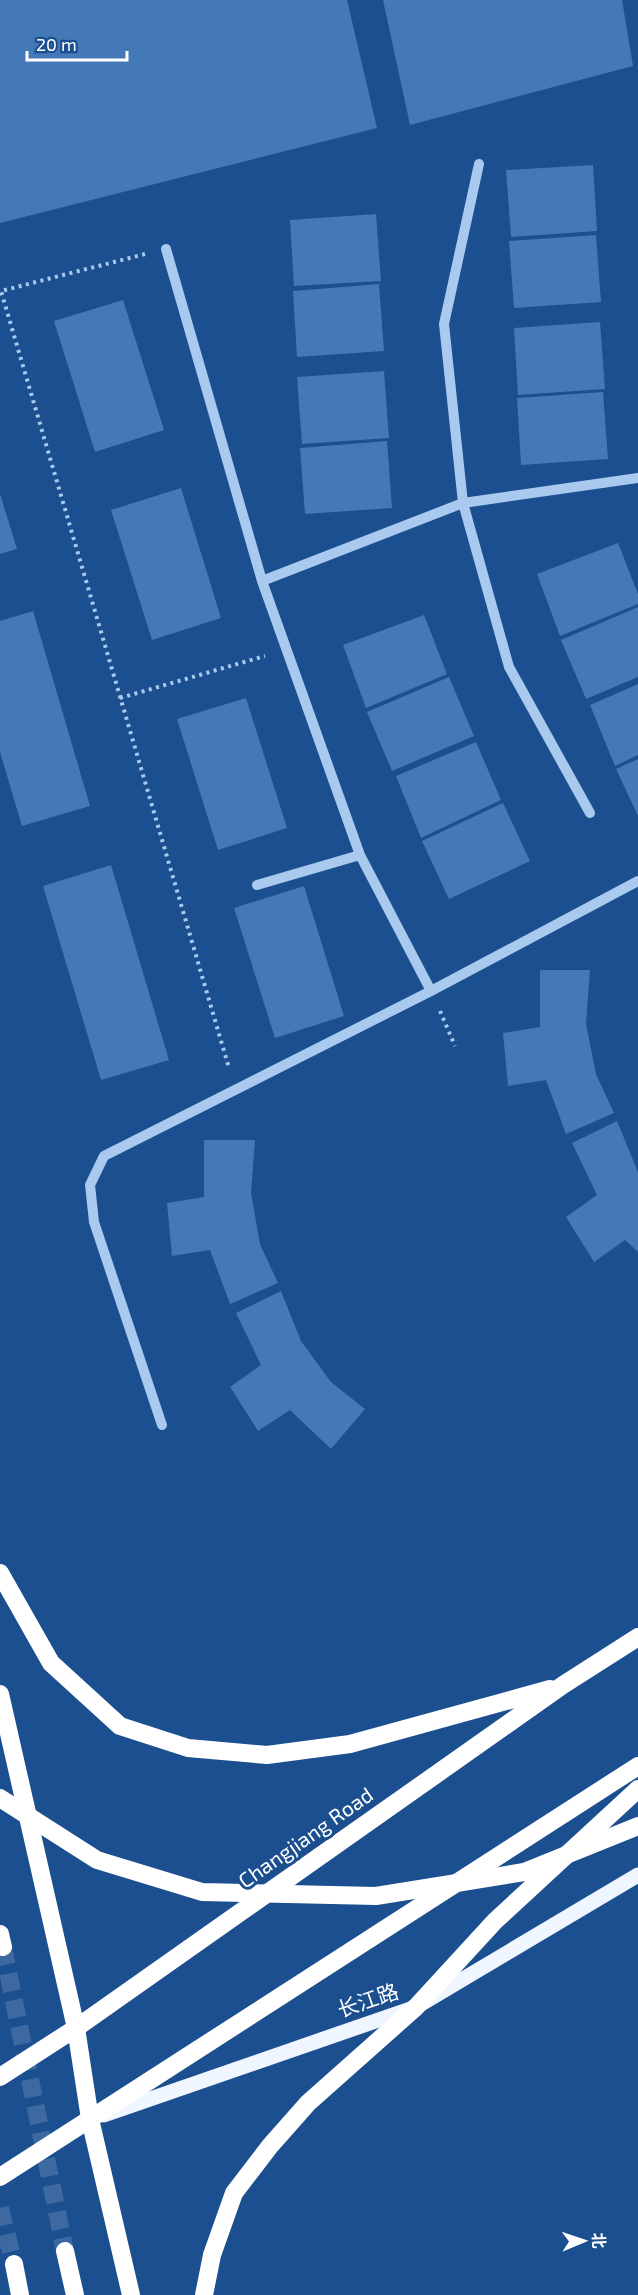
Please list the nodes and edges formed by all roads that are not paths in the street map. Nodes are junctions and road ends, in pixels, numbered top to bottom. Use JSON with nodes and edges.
{"nodes":[{"id":1,"x":478,"y":164,"type":"dead end"},
{"id":2,"x":166,"y":249,"type":"road end"},
{"id":3,"x":638,"y":478,"type":"edge"},
{"id":4,"x":463,"y":503,"type":"junction"},
{"id":5,"x":262,"y":581,"type":"junction"},
{"id":6,"x":590,"y":813,"type":"dead end"},
{"id":7,"x":360,"y":855,"type":"junction"},
{"id":8,"x":638,"y":880,"type":"edge"},
{"id":9,"x":257,"y":885,"type":"dead end"},
{"id":10,"x":431,"y":991,"type":"junction"},
{"id":11,"x":162,"y":1425,"type":"dead end"},
{"id":12,"x":0,"y":1573,"type":"edge"},
{"id":13,"x":638,"y":1636,"type":"edge"},
{"id":14,"x":563,"y":1685,"type":"junction"},
{"id":15,"x":0,"y":1694,"type":"edge"},
{"id":16,"x":638,"y":1766,"type":"edge"},
{"id":17,"x":638,"y":1789,"type":"edge"},
{"id":18,"x":0,"y":1797,"type":"edge"},
{"id":19,"x":638,"y":1826,"type":"edge"},
{"id":20,"x":638,"y":1875,"type":"edge"},
{"id":21,"x":416,"y":2007,"type":"junction"},
{"id":22,"x":76,"y":2028,"type":"junction"},
{"id":23,"x":0,"y":2077,"type":"edge"},
{"id":24,"x":90,"y":2120,"type":"junction"},
{"id":25,"x":0,"y":2178,"type":"edge"},
{"id":26,"x":65,"y":2251,"type":"tunnel mouth"},
{"id":27,"x":14,"y":2264,"type":"tunnel mouth"},
{"id":28,"x":20,"y":2295,"type":"edge"},
{"id":29,"x":75,"y":2295,"type":"edge"},
{"id":30,"x":130,"y":2295,"type":"edge"},
{"id":31,"x":204,"y":2295,"type":"edge"}],
"edges":[{"from":1,"to":4,"type":"street"},
{"from":2,"to":5,"type":"street"},
{"from":3,"to":4,"type":"street"},
{"from":4,"to":5,"type":"street"},
{"from":4,"to":6,"type":"street"},
{"from":5,"to":7,"type":"street"},
{"from":7,"to":9,"type":"street"},
{"from":7,"to":10,"type":"street"},
{"from":8,"to":10,"type":"street"},
{"from":10,"to":11,"type":"street"},
{"from":12,"to":14,"type":"highway"},
{"from":13,"to":14,"type":"highway","name":"Changjiang Road"},
{"from":14,"to":22,"type":"highway","name":"Changjiang Road"},
{"from":15,"to":22,"type":"highway"},
{"from":16,"to":24,"type":"highway"},
{"from":17,"to":21,"type":"highway"},
{"from":18,"to":19,"type":"highway","bridge":true},
{"from":20,"to":21,"type":"main road","name":"长江路"},
{"from":21,"to":24,"type":"main road","name":"长江路"},
{"from":21,"to":31,"type":"highway"},
{"from":22,"to":23,"type":"highway","name":"Changjiang Road"},
{"from":22,"to":24,"type":"highway"},
{"from":24,"to":25,"type":"highway"},
{"from":24,"to":30,"type":"highway"},
{"from":26,"to":29,"type":"highway"},
{"from":27,"to":28,"type":"highway"}]}
